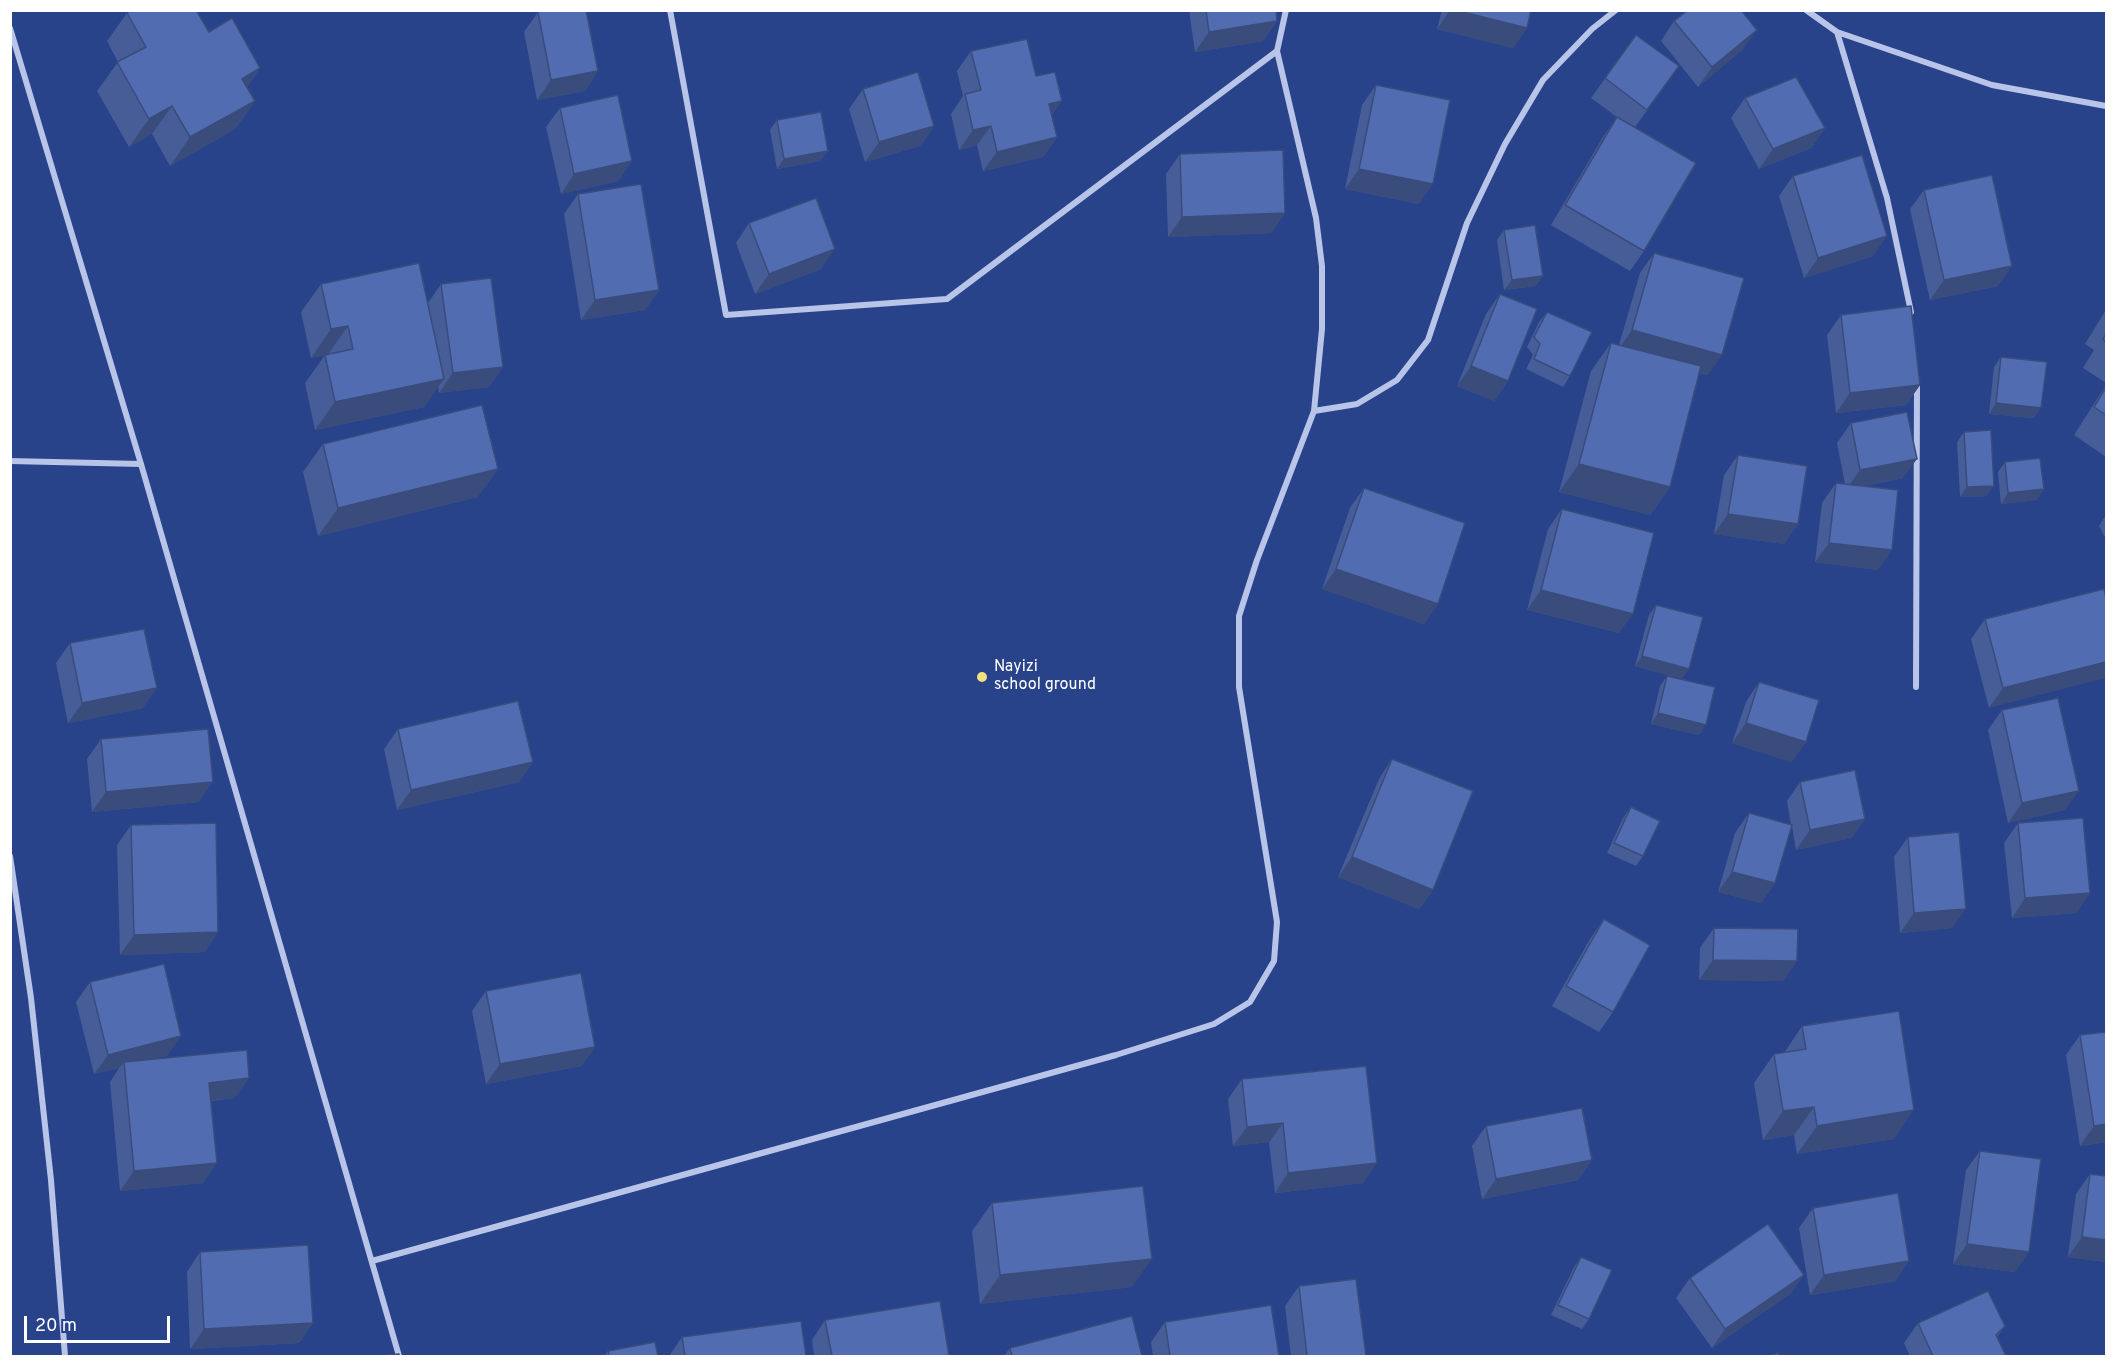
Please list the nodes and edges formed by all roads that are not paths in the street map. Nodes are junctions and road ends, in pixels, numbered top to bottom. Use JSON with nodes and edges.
{"nodes":[{"id":1,"x":670,"y":10,"type":"edge"},
{"id":2,"x":1286,"y":10,"type":"edge"},
{"id":3,"x":1616,"y":10,"type":"edge"},
{"id":4,"x":1806,"y":10,"type":"edge"},
{"id":5,"x":10,"y":28,"type":"edge"},
{"id":6,"x":1837,"y":32,"type":"junction"},
{"id":7,"x":1277,"y":51,"type":"junction"},
{"id":8,"x":2106,"y":106,"type":"edge"},
{"id":9,"x":1911,"y":315,"type":"edge"},
{"id":10,"x":1916,"y":371,"type":"edge"},
{"id":11,"x":1314,"y":411,"type":"junction"},
{"id":12,"x":10,"y":461,"type":"edge"},
{"id":13,"x":141,"y":464,"type":"junction"},
{"id":14,"x":1916,"y":687,"type":"dead end"},
{"id":15,"x":10,"y":856,"type":"edge"},
{"id":16,"x":372,"y":1261,"type":"junction"},
{"id":17,"x":65,"y":1356,"type":"edge"},
{"id":18,"x":399,"y":1356,"type":"edge"}],
"edges":[{"from":1,"to":7,"type":"street"},
{"from":2,"to":7,"type":"street"},
{"from":3,"to":11,"type":"street"},
{"from":4,"to":6,"type":"street"},
{"from":5,"to":13,"type":"street"},
{"from":6,"to":8,"type":"street"},
{"from":6,"to":9,"type":"street"},
{"from":7,"to":11,"type":"street"},
{"from":10,"to":14,"type":"street"},
{"from":11,"to":16,"type":"street"},
{"from":12,"to":13,"type":"street"},
{"from":13,"to":16,"type":"street"},
{"from":15,"to":17,"type":"street"},
{"from":16,"to":18,"type":"street"}]}
